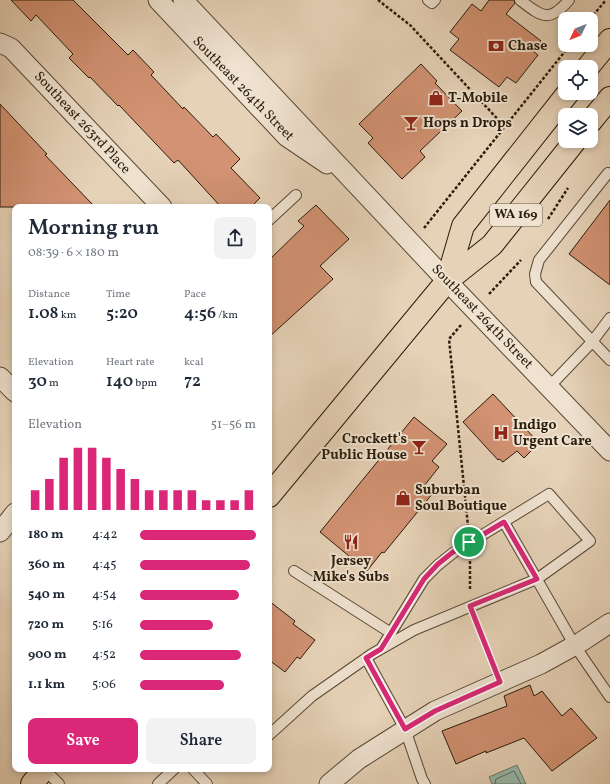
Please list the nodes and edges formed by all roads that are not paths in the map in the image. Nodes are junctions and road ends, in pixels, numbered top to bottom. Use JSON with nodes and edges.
{"nodes":[{"id":1,"x":158,"y":0,"type":"edge"},
{"id":2,"x":183,"y":0,"type":"edge"},
{"id":3,"x":428,"y":0,"type":"edge"},
{"id":4,"x":435,"y":0,"type":"edge"},
{"id":5,"x":520,"y":0,"type":"edge"},
{"id":6,"x":569,"y":0,"type":"edge"},
{"id":7,"x":610,"y":40,"type":"edge"},
{"id":8,"x":0,"y":42,"type":"edge"},
{"id":9,"x":594,"y":60,"type":"edge"},
{"id":10,"x":610,"y":98,"type":"edge"},
{"id":11,"x":562,"y":100,"type":"edge"},
{"id":12,"x":598,"y":113,"type":"edge"},
{"id":13,"x":569,"y":148,"type":"edge"},
{"id":14,"x":608,"y":173,"type":"dead end"},
{"id":15,"x":354,"y":182,"type":"junction"},
{"id":16,"x":296,"y":195,"type":"dead end"},
{"id":17,"x":159,"y":204,"type":"edge"},
{"id":18,"x":272,"y":217,"type":"edge"},
{"id":19,"x":447,"y":281,"type":"junction"},
{"id":20,"x":610,"y":318,"type":"edge"},
{"id":21,"x":592,"y":342,"type":"junction"},
{"id":22,"x":610,"y":360,"type":"edge"},
{"id":23,"x":0,"y":376,"type":"edge"},
{"id":24,"x":549,"y":387,"type":"junction"},
{"id":25,"x":12,"y":389,"type":"edge"},
{"id":26,"x":610,"y":451,"type":"edge"},
{"id":27,"x":272,"y":492,"type":"edge"},
{"id":28,"x":12,"y":518,"type":"edge"},
{"id":29,"x":504,"y":522,"type":"junction"},
{"id":30,"x":0,"y":532,"type":"edge"},
{"id":31,"x":294,"y":571,"type":"dead end"},
{"id":32,"x":537,"y":579,"type":"junction"},
{"id":33,"x":610,"y":623,"type":"edge"},
{"id":34,"x":391,"y":633,"type":"junction"},
{"id":35,"x":575,"y":646,"type":"junction"},
{"id":36,"x":381,"y":649,"type":"junction"},
{"id":37,"x":366,"y":658,"type":"junction"},
{"id":38,"x":610,"y":697,"type":"edge"},
{"id":39,"x":405,"y":729,"type":"junction"},
{"id":40,"x":272,"y":732,"type":"edge"},
{"id":41,"x":42,"y":772,"type":"edge"},
{"id":42,"x":47,"y":772,"type":"edge"},
{"id":43,"x":171,"y":772,"type":"edge"},
{"id":44,"x":196,"y":772,"type":"edge"},
{"id":45,"x":32,"y":784,"type":"edge"},
{"id":46,"x":59,"y":784,"type":"edge"},
{"id":47,"x":158,"y":784,"type":"edge"},
{"id":48,"x":207,"y":784,"type":"edge"},
{"id":49,"x":329,"y":784,"type":"edge"},
{"id":50,"x":425,"y":784,"type":"edge"}],
"edges":[{"from":1,"to":15,"type":"street","name":"Southeast 264th Street"},
{"from":2,"to":15,"type":"street","name":"Southeast 264th Street"},
{"from":3,"to":4,"type":"lane"},
{"from":5,"to":6,"type":"lane"},
{"from":7,"to":9,"type":"main road"},
{"from":8,"to":17,"type":"street","name":"Southeast 263rd Place"},
{"from":10,"to":12,"type":"main road"},
{"from":11,"to":19,"type":"main road","number":"WA 169"},
{"from":13,"to":19,"type":"main road","number":"WA 169"},
{"from":14,"to":21,"type":"lane"},
{"from":15,"to":19,"type":"street","name":"Southeast 264th Street"},
{"from":16,"to":18,"type":"lane"},
{"from":19,"to":24,"type":"street","name":"Southeast 264th Street"},
{"from":19,"to":27,"type":"main road","number":"WA 169"},
{"from":20,"to":21,"type":"lane"},
{"from":21,"to":22,"type":"lane"},
{"from":21,"to":24,"type":"lane"},
{"from":23,"to":25,"type":"street"},
{"from":24,"to":26,"type":"street","name":"Southeast 264th Street"},
{"from":28,"to":30,"type":"street"},
{"from":29,"to":32,"type":"lane"},
{"from":29,"to":32,"type":"lane"},
{"from":29,"to":34,"type":"lane"},
{"from":31,"to":34,"type":"lane"},
{"from":32,"to":35,"type":"lane"},
{"from":32,"to":36,"type":"lane"},
{"from":33,"to":35,"type":"street"},
{"from":34,"to":36,"type":"lane"},
{"from":35,"to":38,"type":"lane"},
{"from":35,"to":39,"type":"street"},
{"from":36,"to":37,"type":"lane"},
{"from":37,"to":39,"type":"lane"},
{"from":37,"to":40,"type":"lane"},
{"from":39,"to":49,"type":"street"},
{"from":39,"to":50,"type":"lane"},
{"from":41,"to":45,"type":"main road"},
{"from":42,"to":46,"type":"lane"},
{"from":43,"to":47,"type":"lane"},
{"from":44,"to":48,"type":"lane"}]}
